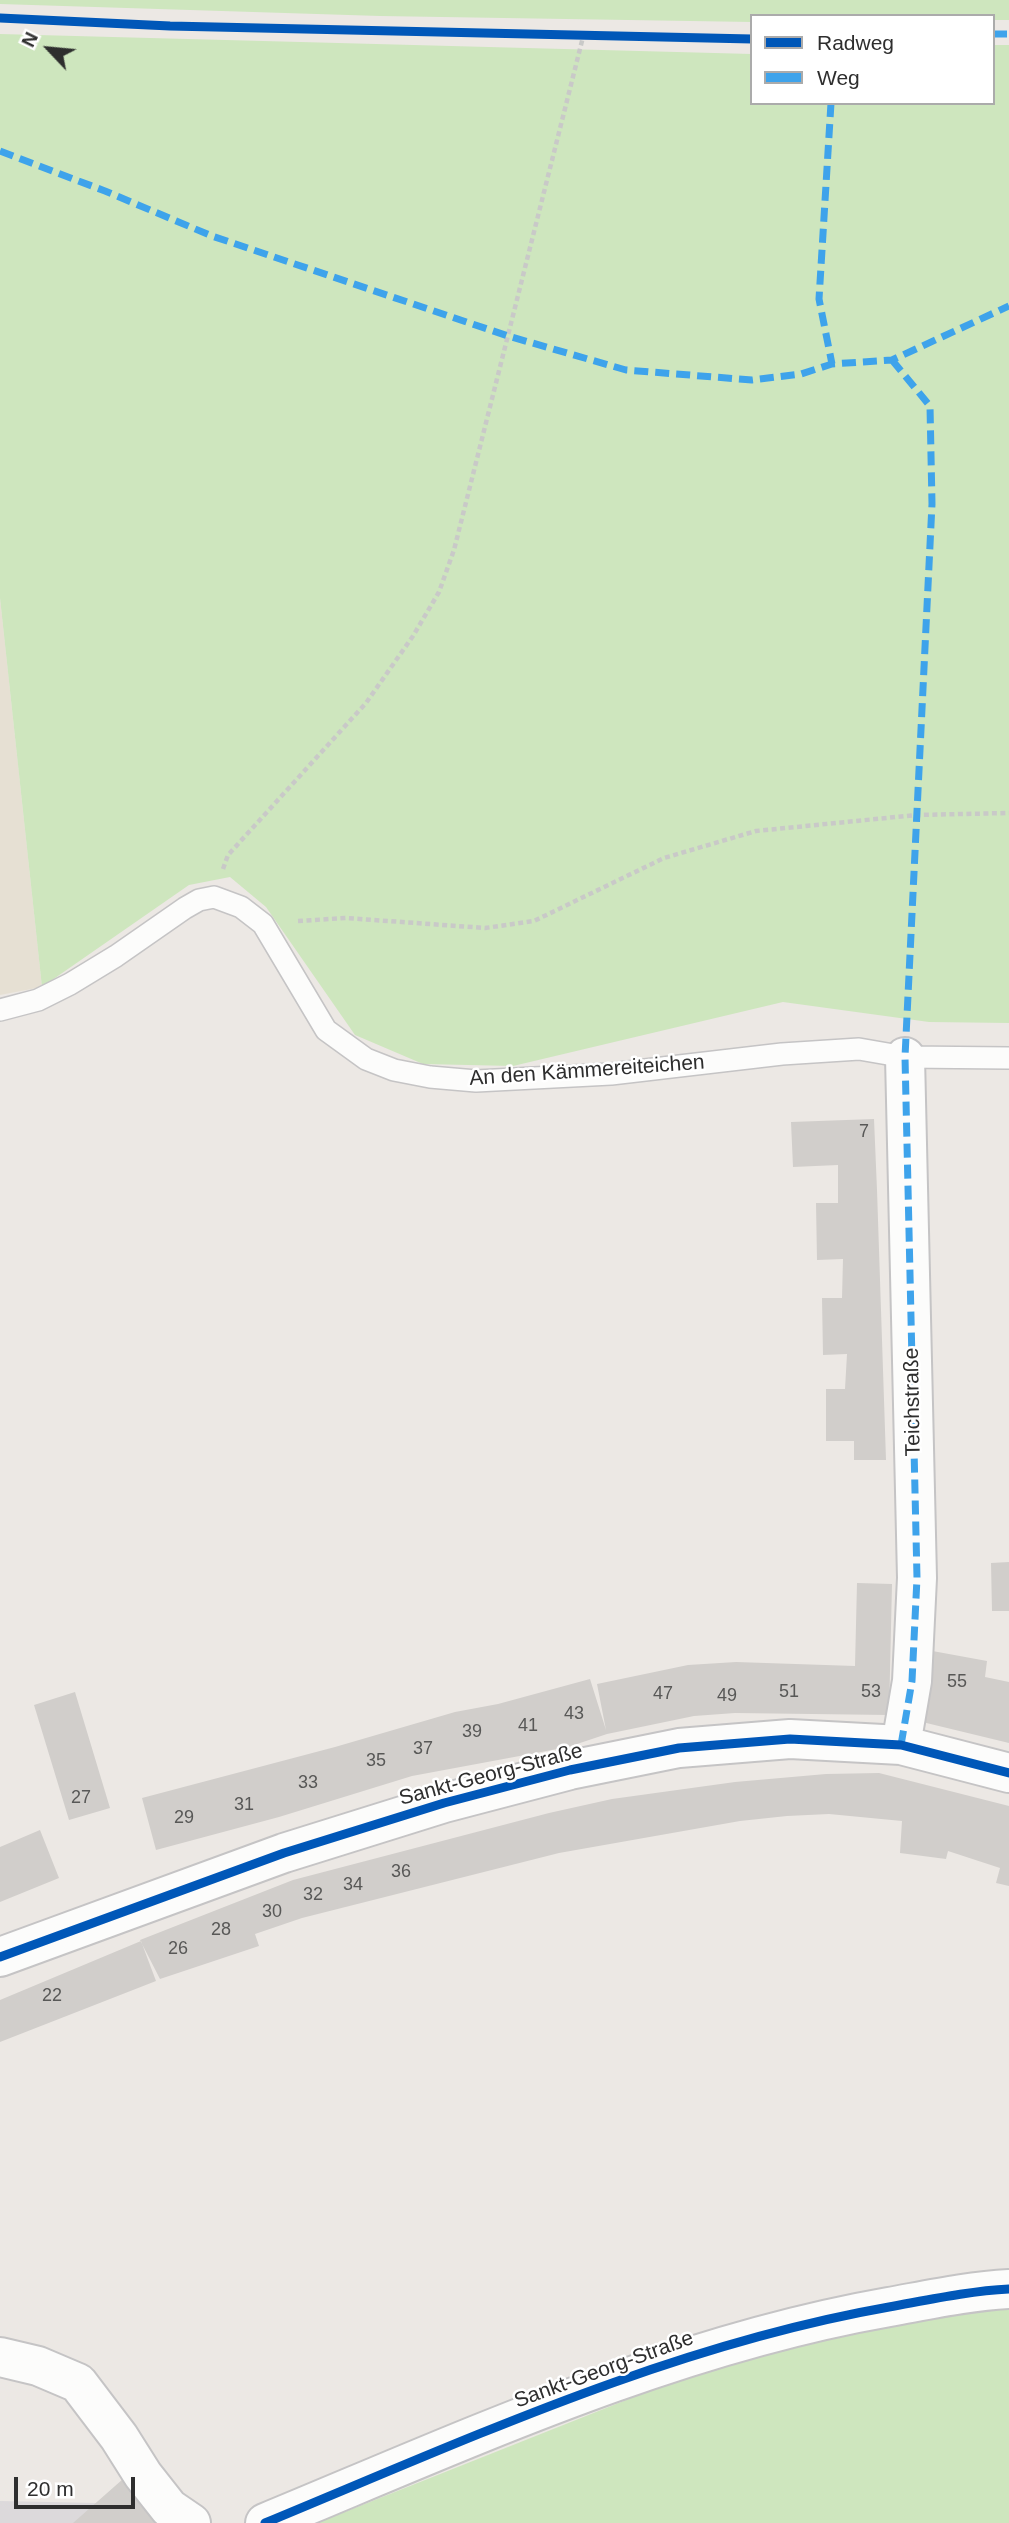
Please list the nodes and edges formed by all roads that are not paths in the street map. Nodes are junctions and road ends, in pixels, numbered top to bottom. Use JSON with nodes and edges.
{"nodes":[{"id":1,"x":0,"y":1010,"type":"edge"},
{"id":2,"x":905,"y":1058,"type":"junction"},
{"id":3,"x":1009,"y":1058,"type":"edge"},
{"id":4,"x":901,"y":1745,"type":"junction"},
{"id":5,"x":1009,"y":1773,"type":"edge"},
{"id":6,"x":0,"y":1957,"type":"edge"},
{"id":7,"x":1009,"y":2289,"type":"edge"},
{"id":8,"x":0,"y":2357,"type":"edge"},
{"id":9,"x":191,"y":2523,"type":"edge"},
{"id":10,"x":265,"y":2523,"type":"edge"}],
"edges":[{"from":1,"to":2,"type":"lane","name":"An den Kämmereiteichen"},
{"from":2,"to":3,"type":"lane","name":"An den Kämmereiteichen"},
{"from":2,"to":4,"type":"street","name":"Teichstraße"},
{"from":4,"to":5,"type":"street","name":"Sankt-Georg-Straße"},
{"from":4,"to":6,"type":"street","name":"Sankt-Georg-Straße"},
{"from":7,"to":10,"type":"street","name":"Sankt-Georg-Straße"},
{"from":8,"to":9,"type":"street"}]}
